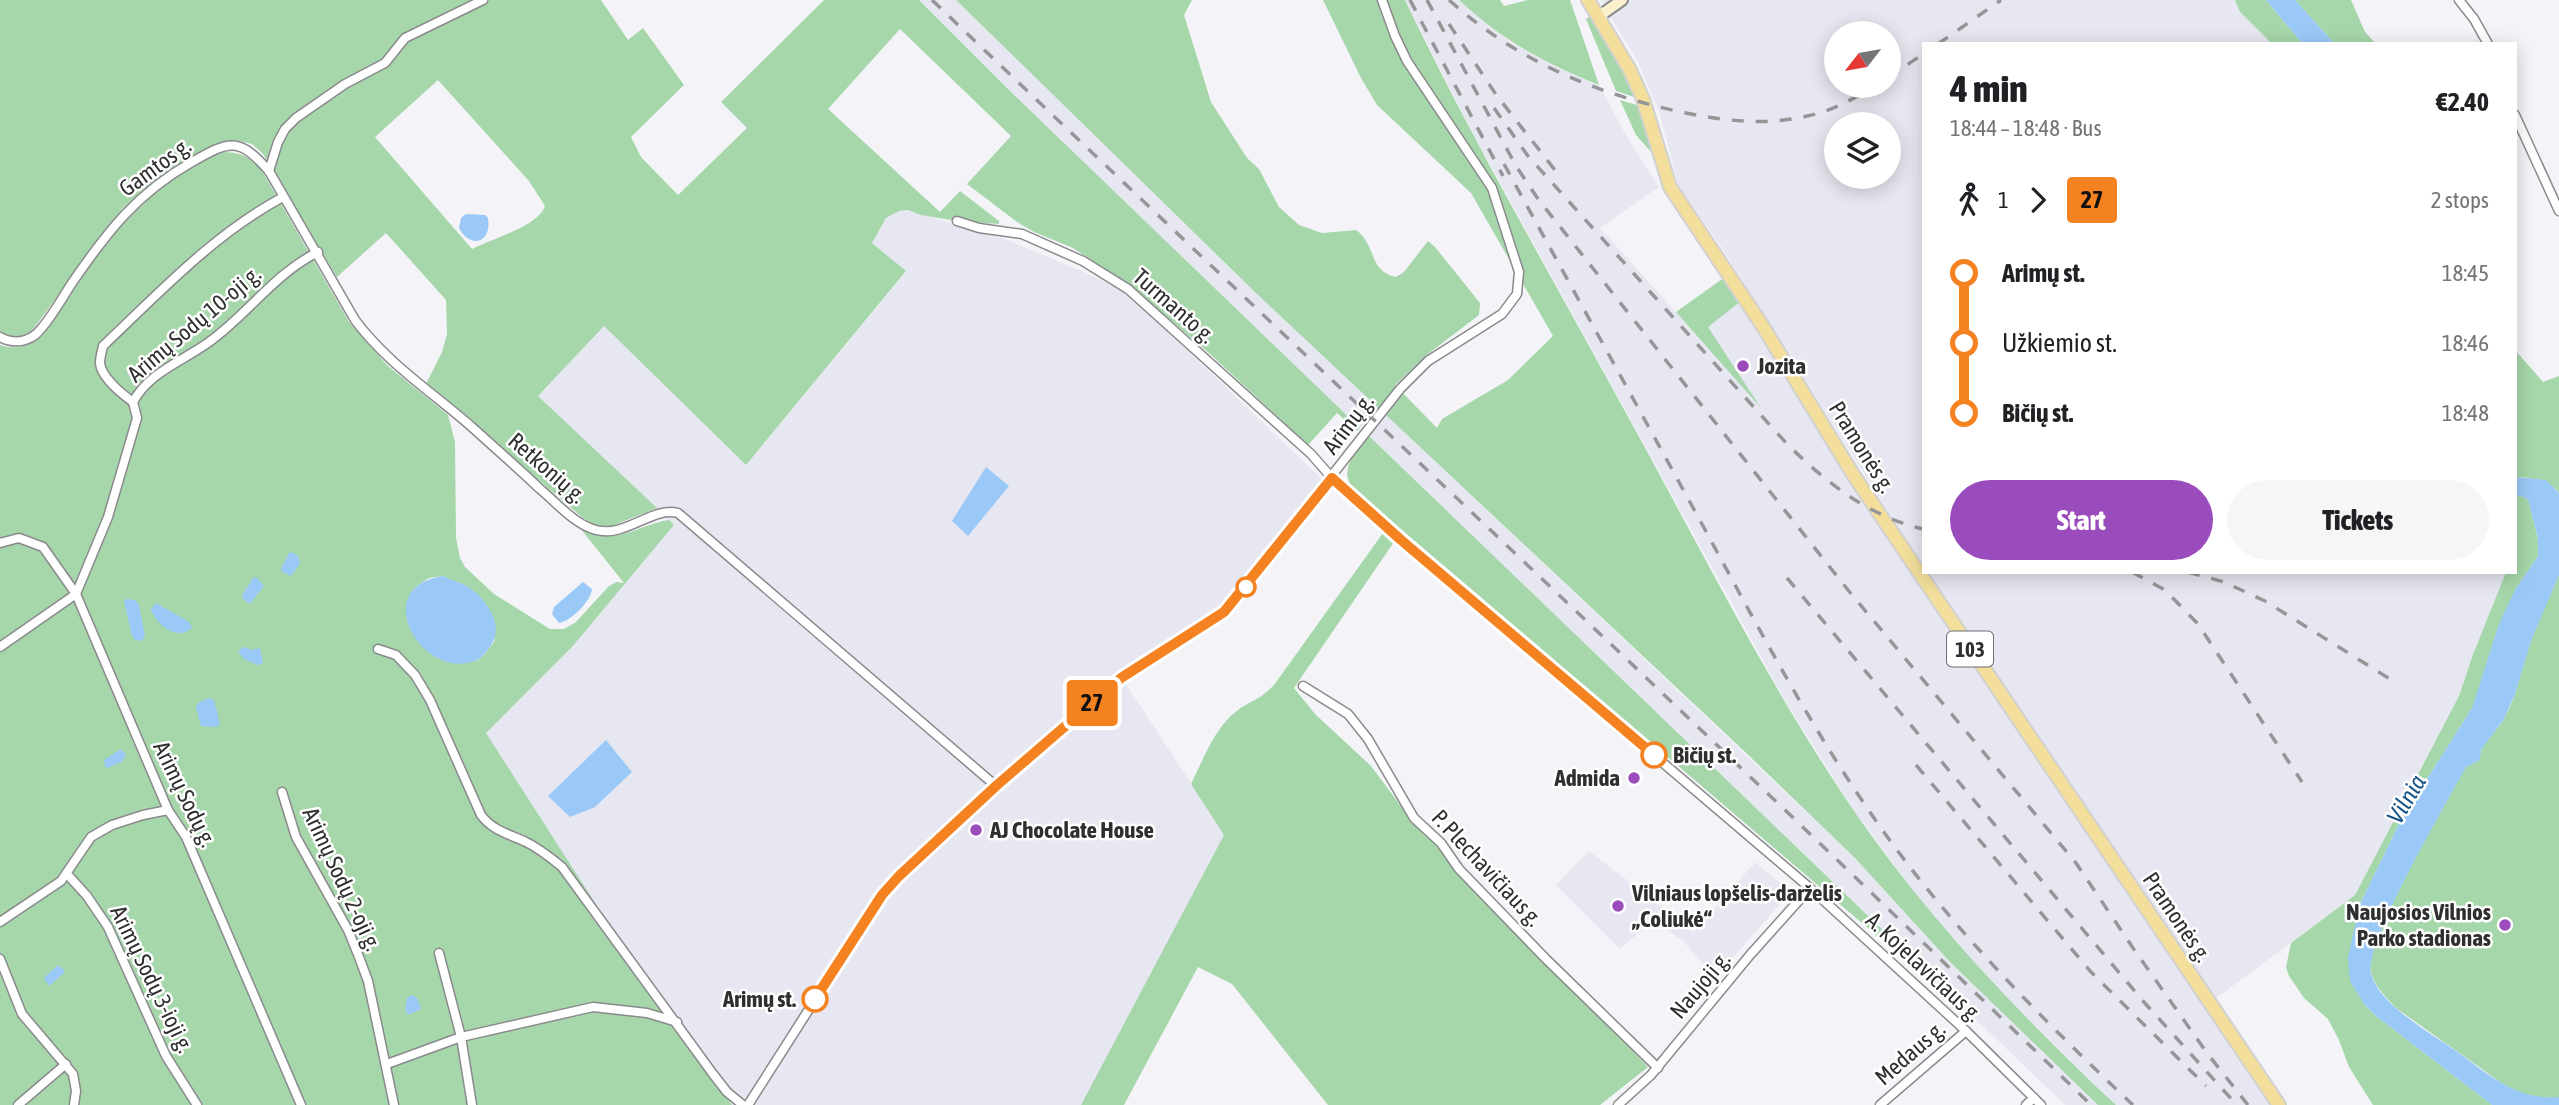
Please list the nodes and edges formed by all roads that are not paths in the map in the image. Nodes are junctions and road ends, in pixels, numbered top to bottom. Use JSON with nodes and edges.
{"nodes":[{"id":1,"x":483,"y":0,"type":"edge"},
{"id":2,"x":1382,"y":0,"type":"edge"},
{"id":3,"x":1588,"y":0,"type":"edge"},
{"id":4,"x":1622,"y":0,"type":"edge"},
{"id":5,"x":2459,"y":0,"type":"edge"},
{"id":6,"x":1598,"y":17,"type":"junction"},
{"id":7,"x":2487,"y":42,"type":"edge"},
{"id":8,"x":2517,"y":119,"type":"edge"},
{"id":9,"x":269,"y":171,"type":"junction"},
{"id":10,"x":283,"y":197,"type":"junction"},
{"id":11,"x":2559,"y":211,"type":"edge"},
{"id":12,"x":957,"y":222,"type":"dead end"},
{"id":13,"x":317,"y":252,"type":"junction"},
{"id":14,"x":0,"y":337,"type":"edge"},
{"id":15,"x":133,"y":402,"type":"junction"},
{"id":16,"x":1332,"y":478,"type":"junction"},
{"id":17,"x":0,"y":543,"type":"edge"},
{"id":18,"x":76,"y":594,"type":"junction"},
{"id":19,"x":0,"y":647,"type":"edge"},
{"id":20,"x":378,"y":649,"type":"dead end"},
{"id":21,"x":1303,"y":686,"type":"dead end"},
{"id":22,"x":996,"y":786,"type":"junction"},
{"id":23,"x":282,"y":792,"type":"dead end"},
{"id":24,"x":168,"y":810,"type":"junction"},
{"id":25,"x":67,"y":874,"type":"junction"},
{"id":26,"x":1810,"y":888,"type":"junction"},
{"id":27,"x":0,"y":922,"type":"edge"},
{"id":28,"x":439,"y":953,"type":"dead end"},
{"id":29,"x":0,"y":959,"type":"edge"},
{"id":30,"x":9,"y":982,"type":"junction"},
{"id":31,"x":0,"y":988,"type":"edge"},
{"id":32,"x":677,"y":1022,"type":"junction"},
{"id":33,"x":1966,"y":1031,"type":"junction"},
{"id":34,"x":461,"y":1037,"type":"junction"},
{"id":35,"x":387,"y":1064,"type":"junction"},
{"id":36,"x":66,"y":1065,"type":"junction"},
{"id":37,"x":1658,"y":1068,"type":"junction"},
{"id":38,"x":2034,"y":1098,"type":"junction"},
{"id":39,"x":18,"y":1105,"type":"edge"},
{"id":40,"x":74,"y":1105,"type":"edge"},
{"id":41,"x":197,"y":1105,"type":"edge"},
{"id":42,"x":301,"y":1105,"type":"edge"},
{"id":43,"x":394,"y":1105,"type":"edge"},
{"id":44,"x":472,"y":1105,"type":"edge"},
{"id":45,"x":743,"y":1105,"type":"edge"},
{"id":46,"x":748,"y":1105,"type":"edge"},
{"id":47,"x":1618,"y":1105,"type":"edge"},
{"id":48,"x":1880,"y":1105,"type":"edge"},
{"id":49,"x":2026,"y":1105,"type":"edge"},
{"id":50,"x":2041,"y":1105,"type":"edge"},
{"id":51,"x":2278,"y":1105,"type":"edge"}],
"edges":[{"from":1,"to":9,"type":"street"},
{"from":2,"to":16,"type":"street","name":"Arimų g."},
{"from":3,"to":6,"type":"main road","name":"Pramonės g.","number":"103"},
{"from":4,"to":6,"type":"main road"},
{"from":5,"to":7,"type":"street"},
{"from":6,"to":51,"type":"main road","name":"Pramonės g.","number":"103"},
{"from":8,"to":11,"type":"street"},
{"from":9,"to":10,"type":"street","name":"Retkonių g."},
{"from":9,"to":14,"type":"street","name":"Gamtos g."},
{"from":10,"to":13,"type":"street","name":"Retkonių g."},
{"from":10,"to":15,"type":"street"},
{"from":12,"to":16,"type":"street","name":"Turmanto g."},
{"from":13,"to":15,"type":"street","name":"Arimų Sodų 10-oji g."},
{"from":13,"to":22,"type":"street","name":"Retkonių g."},
{"from":15,"to":18,"type":"street","name":"Arimų Sodų 10-oji g."},
{"from":16,"to":22,"type":"street","name":"Arimų g."},
{"from":16,"to":26,"type":"street","name":"A. Kojelavičiaus g."},
{"from":17,"to":18,"type":"street","name":"Arimų Sodų g."},
{"from":18,"to":19,"type":"street"},
{"from":18,"to":24,"type":"street","name":"Arimų Sodų g."},
{"from":20,"to":32,"type":"street"},
{"from":21,"to":37,"type":"street","name":"P. Plechavičiaus g."},
{"from":22,"to":46,"type":"street","name":"Arimų g."},
{"from":23,"to":35,"type":"street","name":"Arimų Sodų 2-oji g."},
{"from":24,"to":25,"type":"street"},
{"from":24,"to":42,"type":"street","name":"Arimų Sodų g."},
{"from":25,"to":27,"type":"street"},
{"from":25,"to":41,"type":"street","name":"Arimų Sodų 3-ioji g."},
{"from":26,"to":33,"type":"street","name":"A. Kojelavičiaus g."},
{"from":26,"to":37,"type":"street","name":"Naujoji g."},
{"from":28,"to":34,"type":"street"},
{"from":29,"to":30,"type":"street"},
{"from":30,"to":31,"type":"street"},
{"from":30,"to":36,"type":"street"},
{"from":32,"to":34,"type":"street"},
{"from":32,"to":45,"type":"street"},
{"from":33,"to":38,"type":"street","name":"A. Kojelavičiaus g."},
{"from":33,"to":48,"type":"street","name":"Medaus g."},
{"from":34,"to":35,"type":"street"},
{"from":34,"to":44,"type":"street"},
{"from":35,"to":43,"type":"street","name":"Arimų Sodų 2-oji g."},
{"from":36,"to":39,"type":"street"},
{"from":36,"to":40,"type":"street"},
{"from":37,"to":47,"type":"street","name":"Naujoji g."},
{"from":38,"to":49,"type":"street"},
{"from":38,"to":50,"type":"street","name":"A. Kojelavičiaus g."}]}
